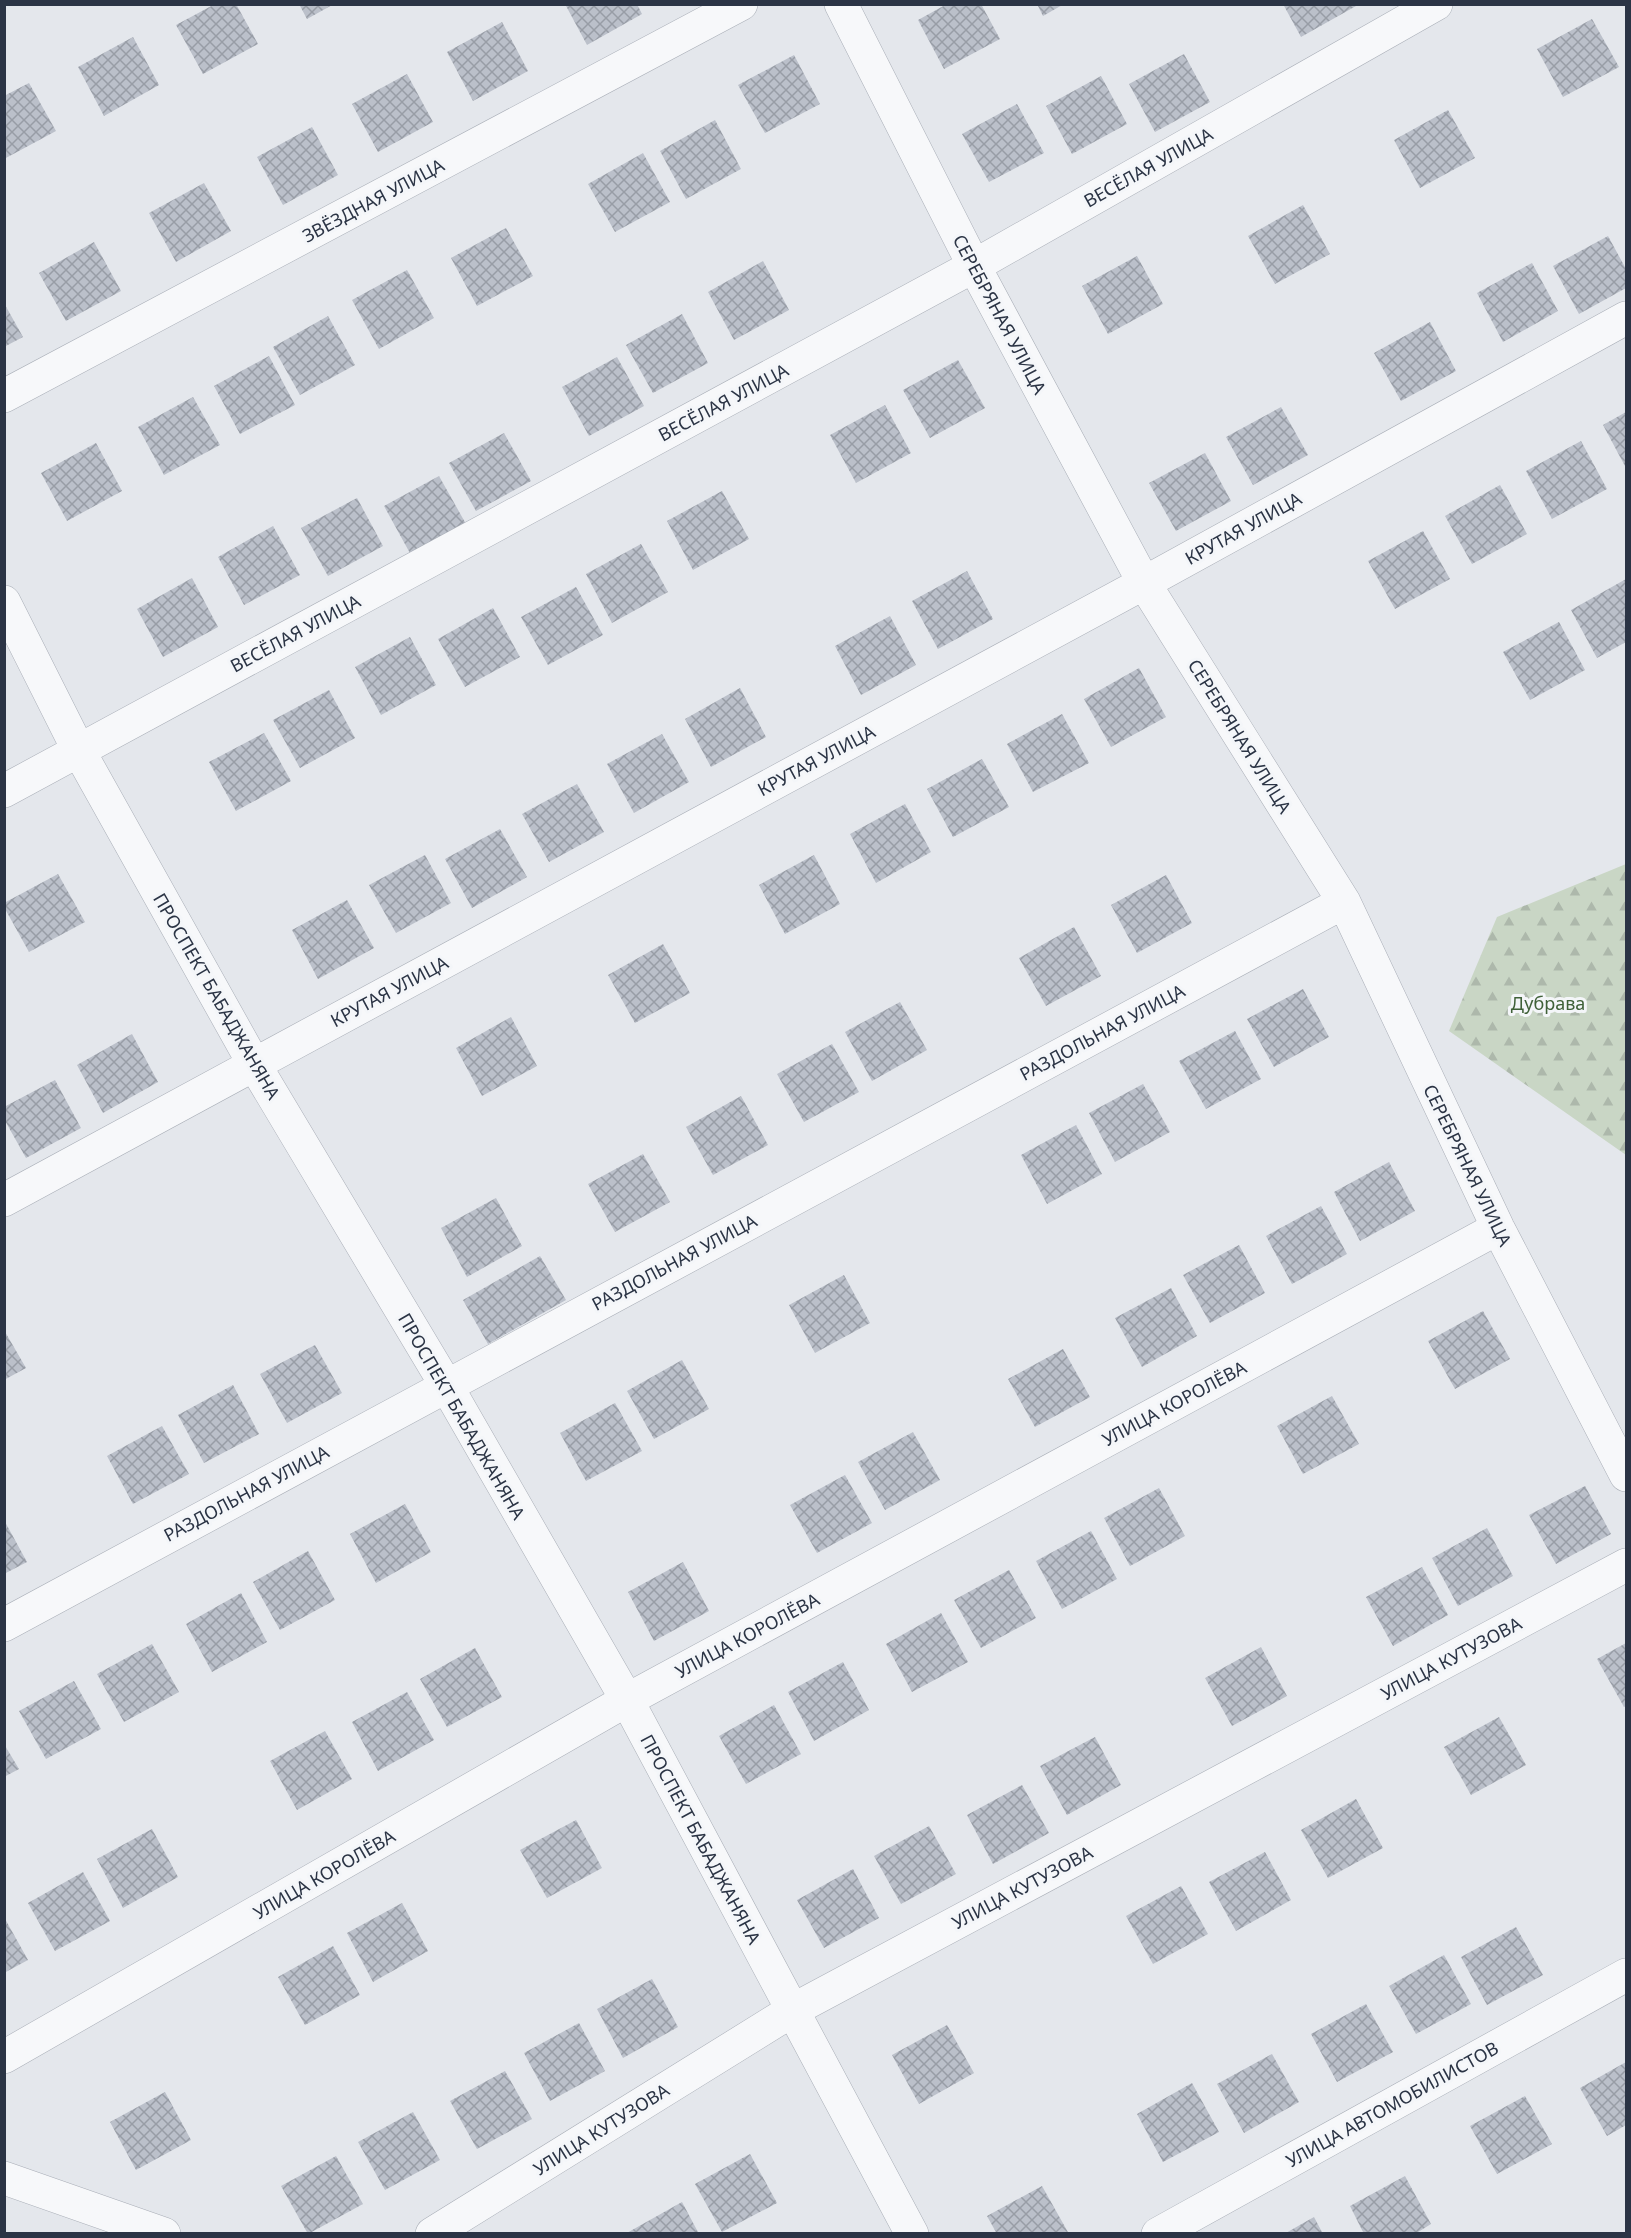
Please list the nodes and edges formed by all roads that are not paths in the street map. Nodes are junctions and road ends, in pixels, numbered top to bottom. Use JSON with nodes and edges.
{"nodes":[{"id":1,"x":741,"y":4,"type":"edge"},
{"id":2,"x":841,"y":4,"type":"edge"},
{"id":3,"x":1436,"y":4,"type":"edge"},
{"id":4,"x":974,"y":266,"type":"junction"},
{"id":5,"x":1626,"y":318,"type":"edge"},
{"id":6,"x":4,"y":396,"type":"edge"},
{"id":7,"x":1144,"y":583,"type":"junction"},
{"id":8,"x":4,"y":602,"type":"edge"},
{"id":9,"x":78,"y":751,"type":"junction"},
{"id":10,"x":4,"y":791,"type":"edge"},
{"id":11,"x":1344,"y":902,"type":"junction"},
{"id":12,"x":254,"y":1064,"type":"junction"},
{"id":13,"x":4,"y":1200,"type":"edge"},
{"id":14,"x":1498,"y":1228,"type":"junction"},
{"id":15,"x":446,"y":1385,"type":"junction"},
{"id":16,"x":1626,"y":1475,"type":"edge"},
{"id":17,"x":1626,"y":1565,"type":"edge"},
{"id":18,"x":4,"y":1624,"type":"edge"},
{"id":19,"x":627,"y":1700,"type":"junction"},
{"id":20,"x":1626,"y":1975,"type":"edge"},
{"id":21,"x":793,"y":2010,"type":"junction"},
{"id":22,"x":4,"y":2057,"type":"edge"},
{"id":23,"x":4,"y":2178,"type":"edge"},
{"id":24,"x":164,"y":2234,"type":"edge"},
{"id":25,"x":432,"y":2234,"type":"edge"},
{"id":26,"x":912,"y":2234,"type":"edge"},
{"id":27,"x":1158,"y":2234,"type":"edge"}],
"edges":[{"from":1,"to":6,"type":"street","name":"ЗВЁЗДНАЯ УЛИЦА"},
{"from":2,"to":4,"type":"street","name":"СЕРЕБРЯНАЯ УЛИЦА"},
{"from":3,"to":4,"type":"street","name":"ВЕСЁЛАЯ УЛИЦА"},
{"from":4,"to":7,"type":"street","name":"СЕРЕБРЯНАЯ УЛИЦА"},
{"from":4,"to":9,"type":"street","name":"ВЕСЁЛАЯ УЛИЦА"},
{"from":5,"to":7,"type":"street","name":"КРУТАЯ УЛИЦА"},
{"from":7,"to":11,"type":"street","name":"СЕРЕБРЯНАЯ УЛИЦА"},
{"from":7,"to":12,"type":"street","name":"КРУТАЯ УЛИЦА"},
{"from":8,"to":9,"type":"street","name":"ПРОСПЕКТ БАБАДЖАНЯНА"},
{"from":9,"to":10,"type":"street","name":"ВЕСЁЛАЯ УЛИЦА"},
{"from":9,"to":12,"type":"street","name":"ПРОСПЕКТ БАБАДЖАНЯНА"},
{"from":11,"to":14,"type":"street","name":"СЕРЕБРЯНАЯ УЛИЦА"},
{"from":11,"to":15,"type":"street","name":"РАЗДОЛЬНАЯ УЛИЦА"},
{"from":12,"to":13,"type":"street","name":"КРУТАЯ УЛИЦА"},
{"from":12,"to":15,"type":"street","name":"ПРОСПЕКТ БАБАДЖАНЯНА"},
{"from":14,"to":16,"type":"street","name":"СЕРЕБРЯНАЯ УЛИЦА"},
{"from":14,"to":19,"type":"street","name":"УЛИЦА КОРОЛЁВА"},
{"from":15,"to":18,"type":"street","name":"РАЗДОЛЬНАЯ УЛИЦА"},
{"from":15,"to":19,"type":"street","name":"ПРОСПЕКТ БАБАДЖАНЯНА"},
{"from":17,"to":21,"type":"street","name":"УЛИЦА КУТУЗОВА"},
{"from":19,"to":21,"type":"street","name":"ПРОСПЕКТ БАБАДЖАНЯНА"},
{"from":19,"to":22,"type":"street","name":"УЛИЦА КОРОЛЁВА"},
{"from":20,"to":27,"type":"street","name":"УЛИЦА АВТОМОБИЛИСТОВ"},
{"from":21,"to":25,"type":"street","name":"УЛИЦА КУТУЗОВА"},
{"from":21,"to":26,"type":"street","name":"ПРОСПЕКТ БАБАДЖАНЯНА"},
{"from":23,"to":24,"type":"street"}]}
